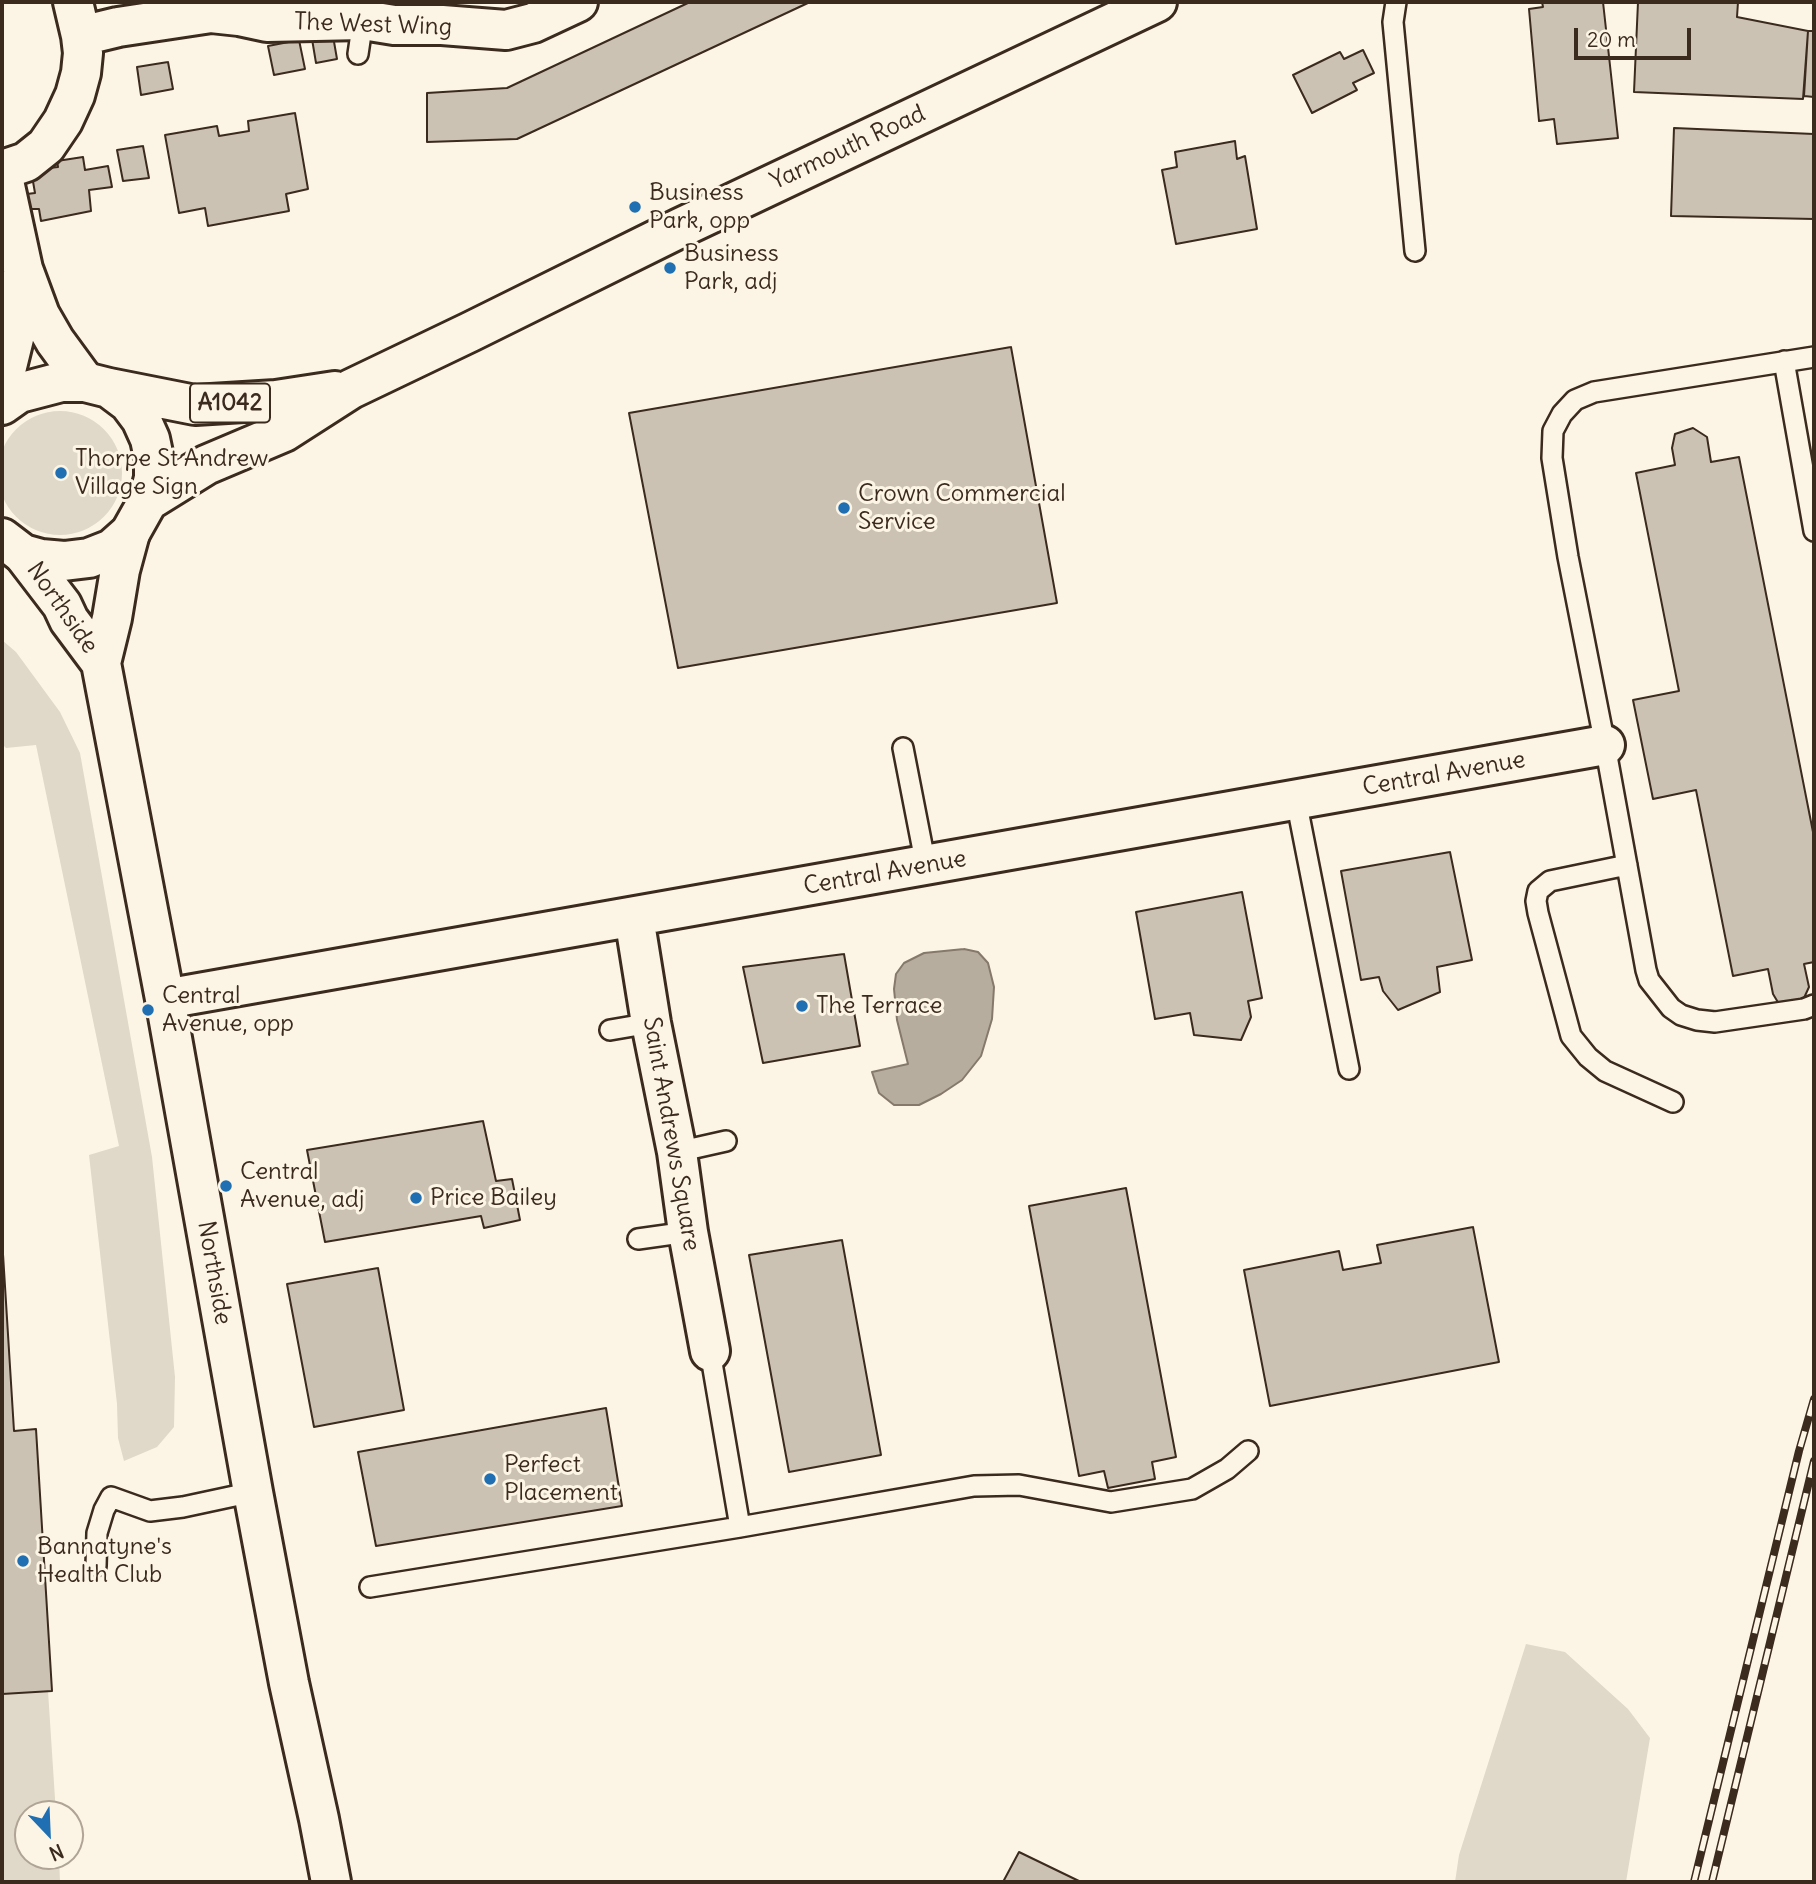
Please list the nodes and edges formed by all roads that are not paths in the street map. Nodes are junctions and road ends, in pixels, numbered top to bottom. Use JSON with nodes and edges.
{"nodes":[{"id":1,"x":578,"y":2,"type":"edge"},
{"id":2,"x":1157,"y":2,"type":"edge"},
{"id":3,"x":1396,"y":2,"type":"edge"},
{"id":4,"x":77,"y":19,"type":"edge"},
{"id":5,"x":2,"y":171,"type":"edge"},
{"id":6,"x":1415,"y":251,"type":"dead end"},
{"id":7,"x":23,"y":269,"type":"junction"},
{"id":8,"x":1814,"y":357,"type":"edge"},
{"id":9,"x":1784,"y":361,"type":"junction"},
{"id":10,"x":97,"y":385,"type":"junction"},
{"id":11,"x":2,"y":387,"type":"edge"},
{"id":12,"x":351,"y":389,"type":"junction"},
{"id":13,"x":2,"y":405,"type":"edge"},
{"id":14,"x":139,"y":517,"type":"junction"},
{"id":15,"x":1814,"y":531,"type":"edge"},
{"id":16,"x":8,"y":544,"type":"edge"},
{"id":17,"x":101,"y":663,"type":"junction"},
{"id":18,"x":1605,"y":745,"type":"junction"},
{"id":19,"x":903,"y":748,"type":"dead end"},
{"id":20,"x":1296,"y":800,"type":"junction"},
{"id":21,"x":1627,"y":865,"type":"junction"},
{"id":22,"x":926,"y":866,"type":"junction"},
{"id":23,"x":634,"y":917,"type":"junction"},
{"id":24,"x":165,"y":999,"type":"junction"},
{"id":25,"x":1814,"y":1005,"type":"edge"},
{"id":26,"x":651,"y":1023,"type":"junction"},
{"id":27,"x":610,"y":1030,"type":"dead end"},
{"id":28,"x":1349,"y":1069,"type":"dead end"},
{"id":29,"x":1673,"y":1102,"type":"dead end"},
{"id":30,"x":726,"y":1141,"type":"dead end"},
{"id":31,"x":677,"y":1152,"type":"junction"},
{"id":32,"x":688,"y":1232,"type":"junction"},
{"id":33,"x":638,"y":1238,"type":"dead end"},
{"id":34,"x":710,"y":1351,"type":"joint"},
{"id":35,"x":1248,"y":1451,"type":"dead end"},
{"id":36,"x":253,"y":1492,"type":"junction"},
{"id":37,"x":740,"y":1527,"type":"junction"},
{"id":38,"x":96,"y":1566,"type":"dead end"},
{"id":39,"x":370,"y":1587,"type":"dead end"},
{"id":40,"x":331,"y":1882,"type":"edge"}],
"edges":[{"from":1,"to":4,"type":"main road","name":"The West Wing"},
{"from":2,"to":12,"type":"main road","name":"Yarmouth Road","number":"A1042"},
{"from":3,"to":6,"type":"lane"},
{"from":4,"to":5,"type":"main road"},
{"from":5,"to":7,"type":"main road"},
{"from":7,"to":10,"type":"main road"},
{"from":7,"to":11,"type":"main road"},
{"from":8,"to":9,"type":"lane"},
{"from":9,"to":15,"type":"lane"},
{"from":9,"to":18,"type":"lane"},
{"from":10,"to":12,"type":"main road","name":"Yarmouth Road","number":"A1042"},
{"from":10,"to":13,"type":"main road","name":"Yarmouth Road","number":"A1042"},
{"from":10,"to":14,"type":"main road"},
{"from":12,"to":14,"type":"main road","name":"Yarmouth Road","number":"A1042"},
{"from":14,"to":16,"type":"main road","name":"Yarmouth Road","number":"A1042"},
{"from":14,"to":17,"type":"main road","name":"Northside"},
{"from":16,"to":17,"type":"main road","name":"Northside"},
{"from":17,"to":24,"type":"main road","name":"Northside"},
{"from":18,"to":20,"type":"main road","name":"Central Avenue"},
{"from":18,"to":21,"type":"lane"},
{"from":19,"to":22,"type":"lane"},
{"from":20,"to":22,"type":"main road","name":"Central Avenue"},
{"from":20,"to":28,"type":"lane"},
{"from":21,"to":25,"type":"lane"},
{"from":21,"to":29,"type":"lane"},
{"from":22,"to":23,"type":"main road","name":"Central Avenue"},
{"from":23,"to":24,"type":"main road","name":"Central Avenue"},
{"from":23,"to":26,"type":"main road","name":"Saint Andrews Square"},
{"from":24,"to":36,"type":"main road","name":"Northside"},
{"from":26,"to":27,"type":"lane"},
{"from":26,"to":31,"type":"main road","name":"Saint Andrews Square"},
{"from":30,"to":31,"type":"lane"},
{"from":31,"to":32,"type":"main road","name":"Saint Andrews Square"},
{"from":32,"to":33,"type":"lane"},
{"from":32,"to":34,"type":"main road","name":"Saint Andrews Square"},
{"from":34,"to":37,"type":"lane"},
{"from":35,"to":37,"type":"lane"},
{"from":36,"to":38,"type":"lane"},
{"from":36,"to":40,"type":"main road","name":"Northside"},
{"from":37,"to":39,"type":"lane"}]}
